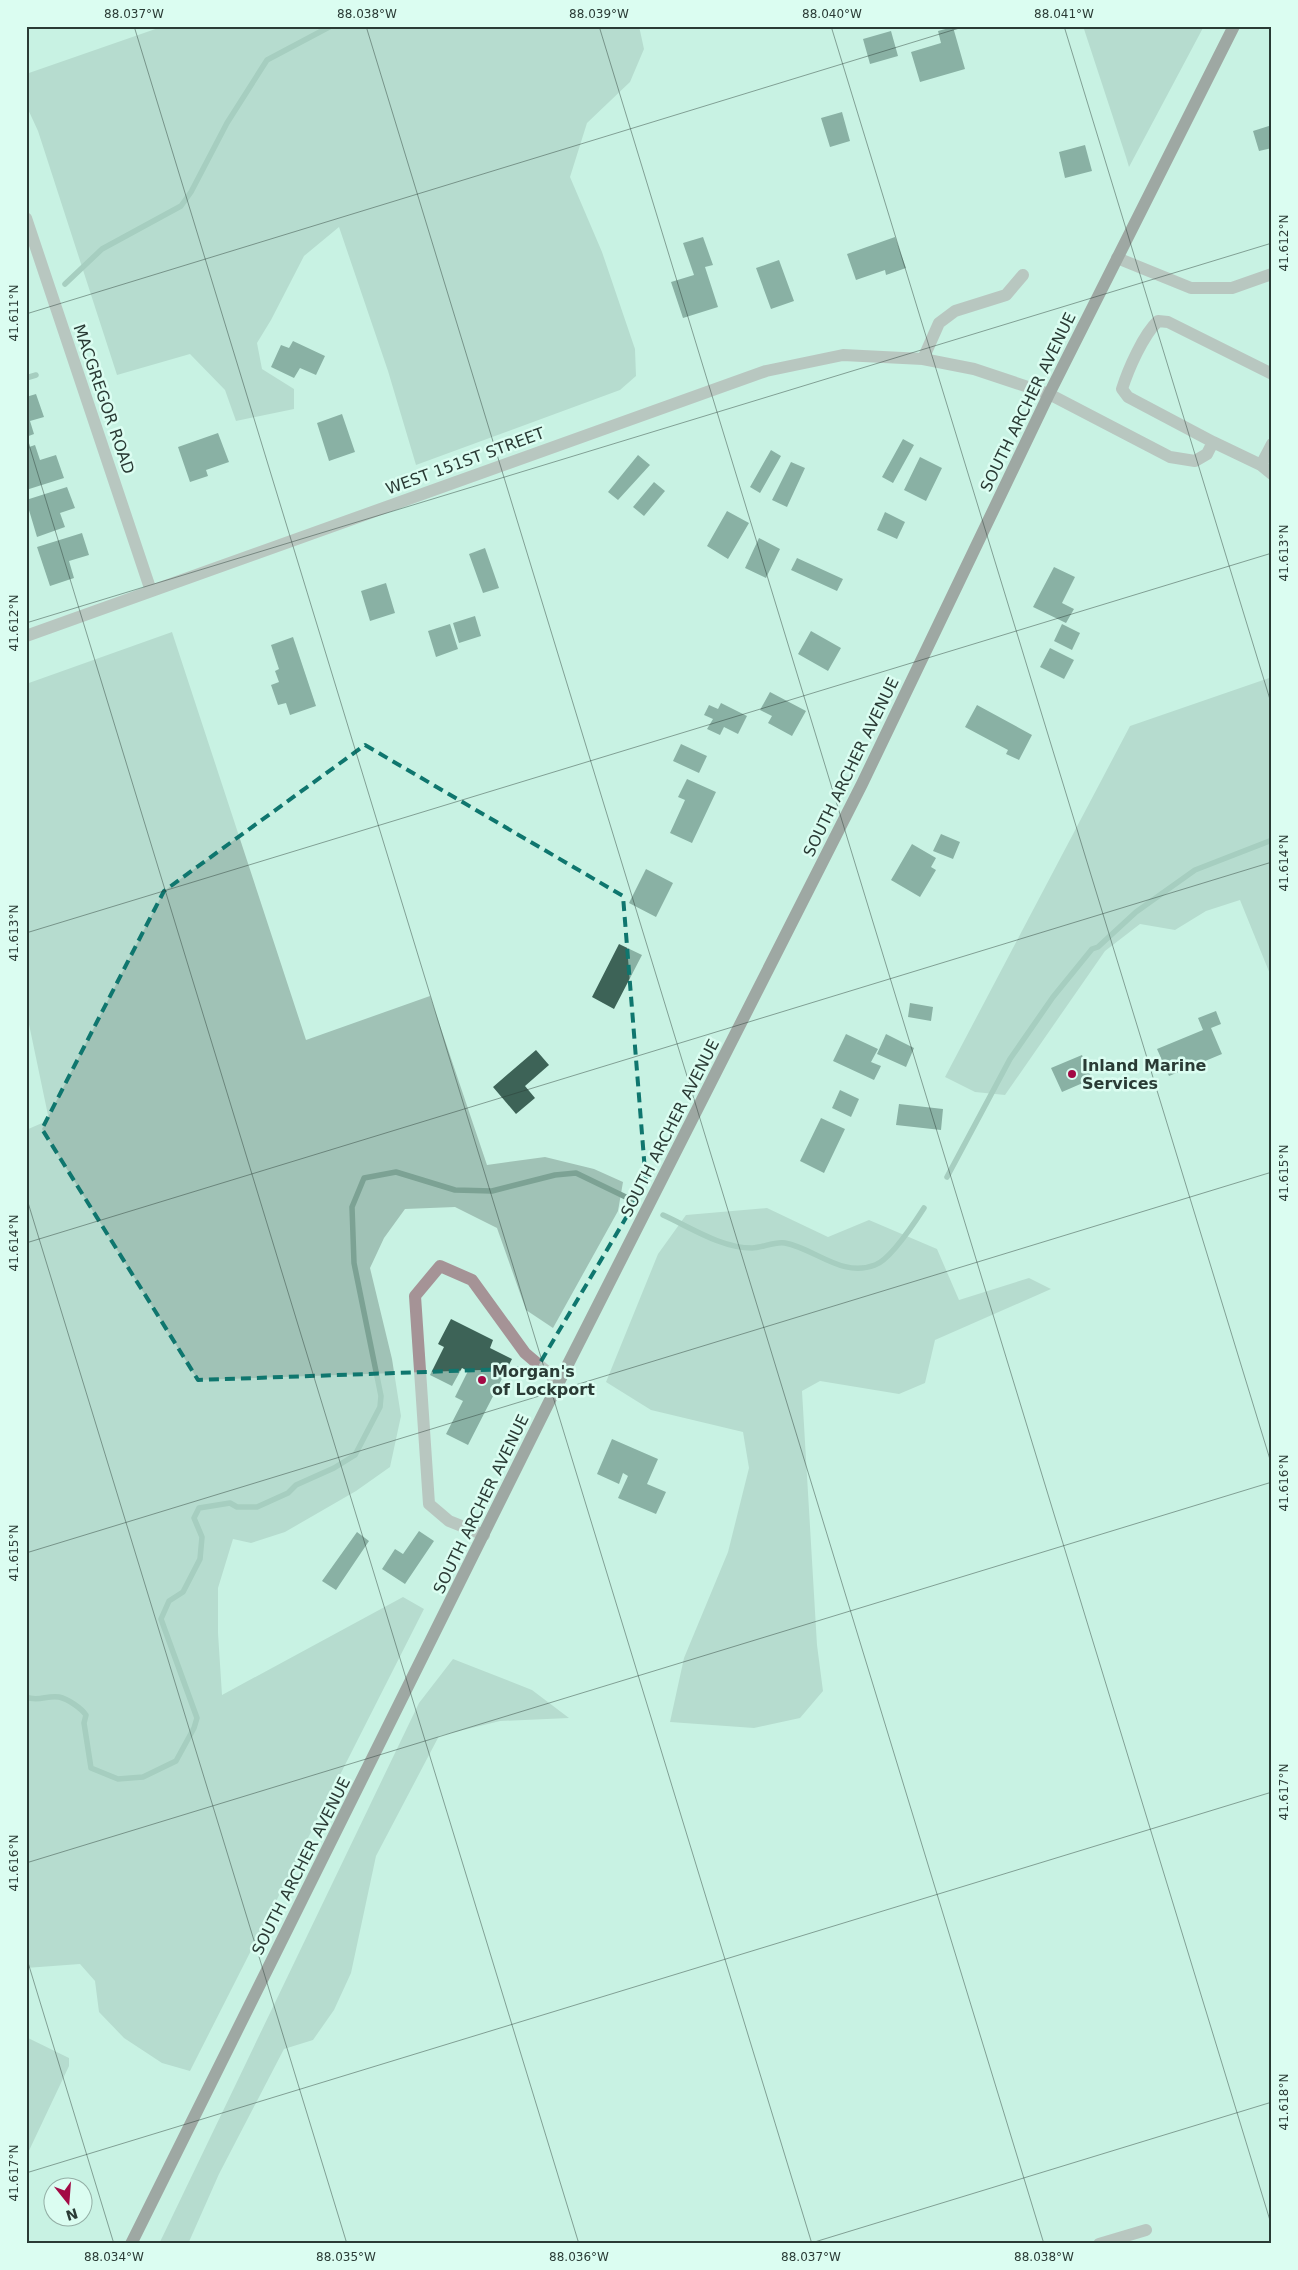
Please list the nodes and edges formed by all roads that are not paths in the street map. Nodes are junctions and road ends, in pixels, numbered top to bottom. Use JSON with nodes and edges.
{"nodes":[{"id":1,"x":1234,"y":26,"type":"edge"},
{"id":2,"x":26,"y":218,"type":"edge"},
{"id":3,"x":1117,"y":258,"type":"junction"},
{"id":4,"x":1272,"y":274,"type":"edge"},
{"id":5,"x":1024,"y":276,"type":"dead end"},
{"id":6,"x":923,"y":358,"type":"junction"},
{"id":7,"x":1272,"y":374,"type":"edge"},
{"id":8,"x":1049,"y":394,"type":"junction"},
{"id":9,"x":1213,"y":442,"type":"junction"},
{"id":10,"x":1272,"y":444,"type":"edge"},
{"id":11,"x":1262,"y":465,"type":"junction"},
{"id":12,"x":1272,"y":474,"type":"edge"},
{"id":13,"x":151,"y":591,"type":"junction"},
{"id":14,"x":26,"y":636,"type":"edge"},
{"id":15,"x":559,"y":1382,"type":"junction"},
{"id":16,"x":484,"y":1535,"type":"junction"},
{"id":17,"x":1146,"y":2230,"type":"dead end"},
{"id":18,"x":131,"y":2244,"type":"edge"},
{"id":19,"x":1099,"y":2244,"type":"edge"}],
"edges":[{"from":1,"to":3,"type":"main road","name":"SOUTH ARCHER AVENUE"},
{"from":2,"to":13,"type":"street","name":"MACGREGOR ROAD"},
{"from":3,"to":4,"type":"street"},
{"from":3,"to":8,"type":"main road","name":"SOUTH ARCHER AVENUE"},
{"from":5,"to":6,"type":"street"},
{"from":6,"to":8,"type":"street","name":"WEST 151ST STREET"},
{"from":6,"to":13,"type":"street","name":"WEST 151ST STREET"},
{"from":7,"to":9,"type":"street"},
{"from":8,"to":9,"type":"street","name":"WEST 151ST STREET"},
{"from":8,"to":15,"type":"main road","name":"SOUTH ARCHER AVENUE"},
{"from":9,"to":11,"type":"street"},
{"from":10,"to":11,"type":"street"},
{"from":11,"to":12,"type":"street"},
{"from":13,"to":14,"type":"street","name":"WEST 151ST STREET"},
{"from":15,"to":16,"type":"main road","name":"SOUTH ARCHER AVENUE"},
{"from":15,"to":16,"type":"street"},
{"from":16,"to":18,"type":"main road","name":"SOUTH ARCHER AVENUE"},
{"from":17,"to":19,"type":"street"}]}
